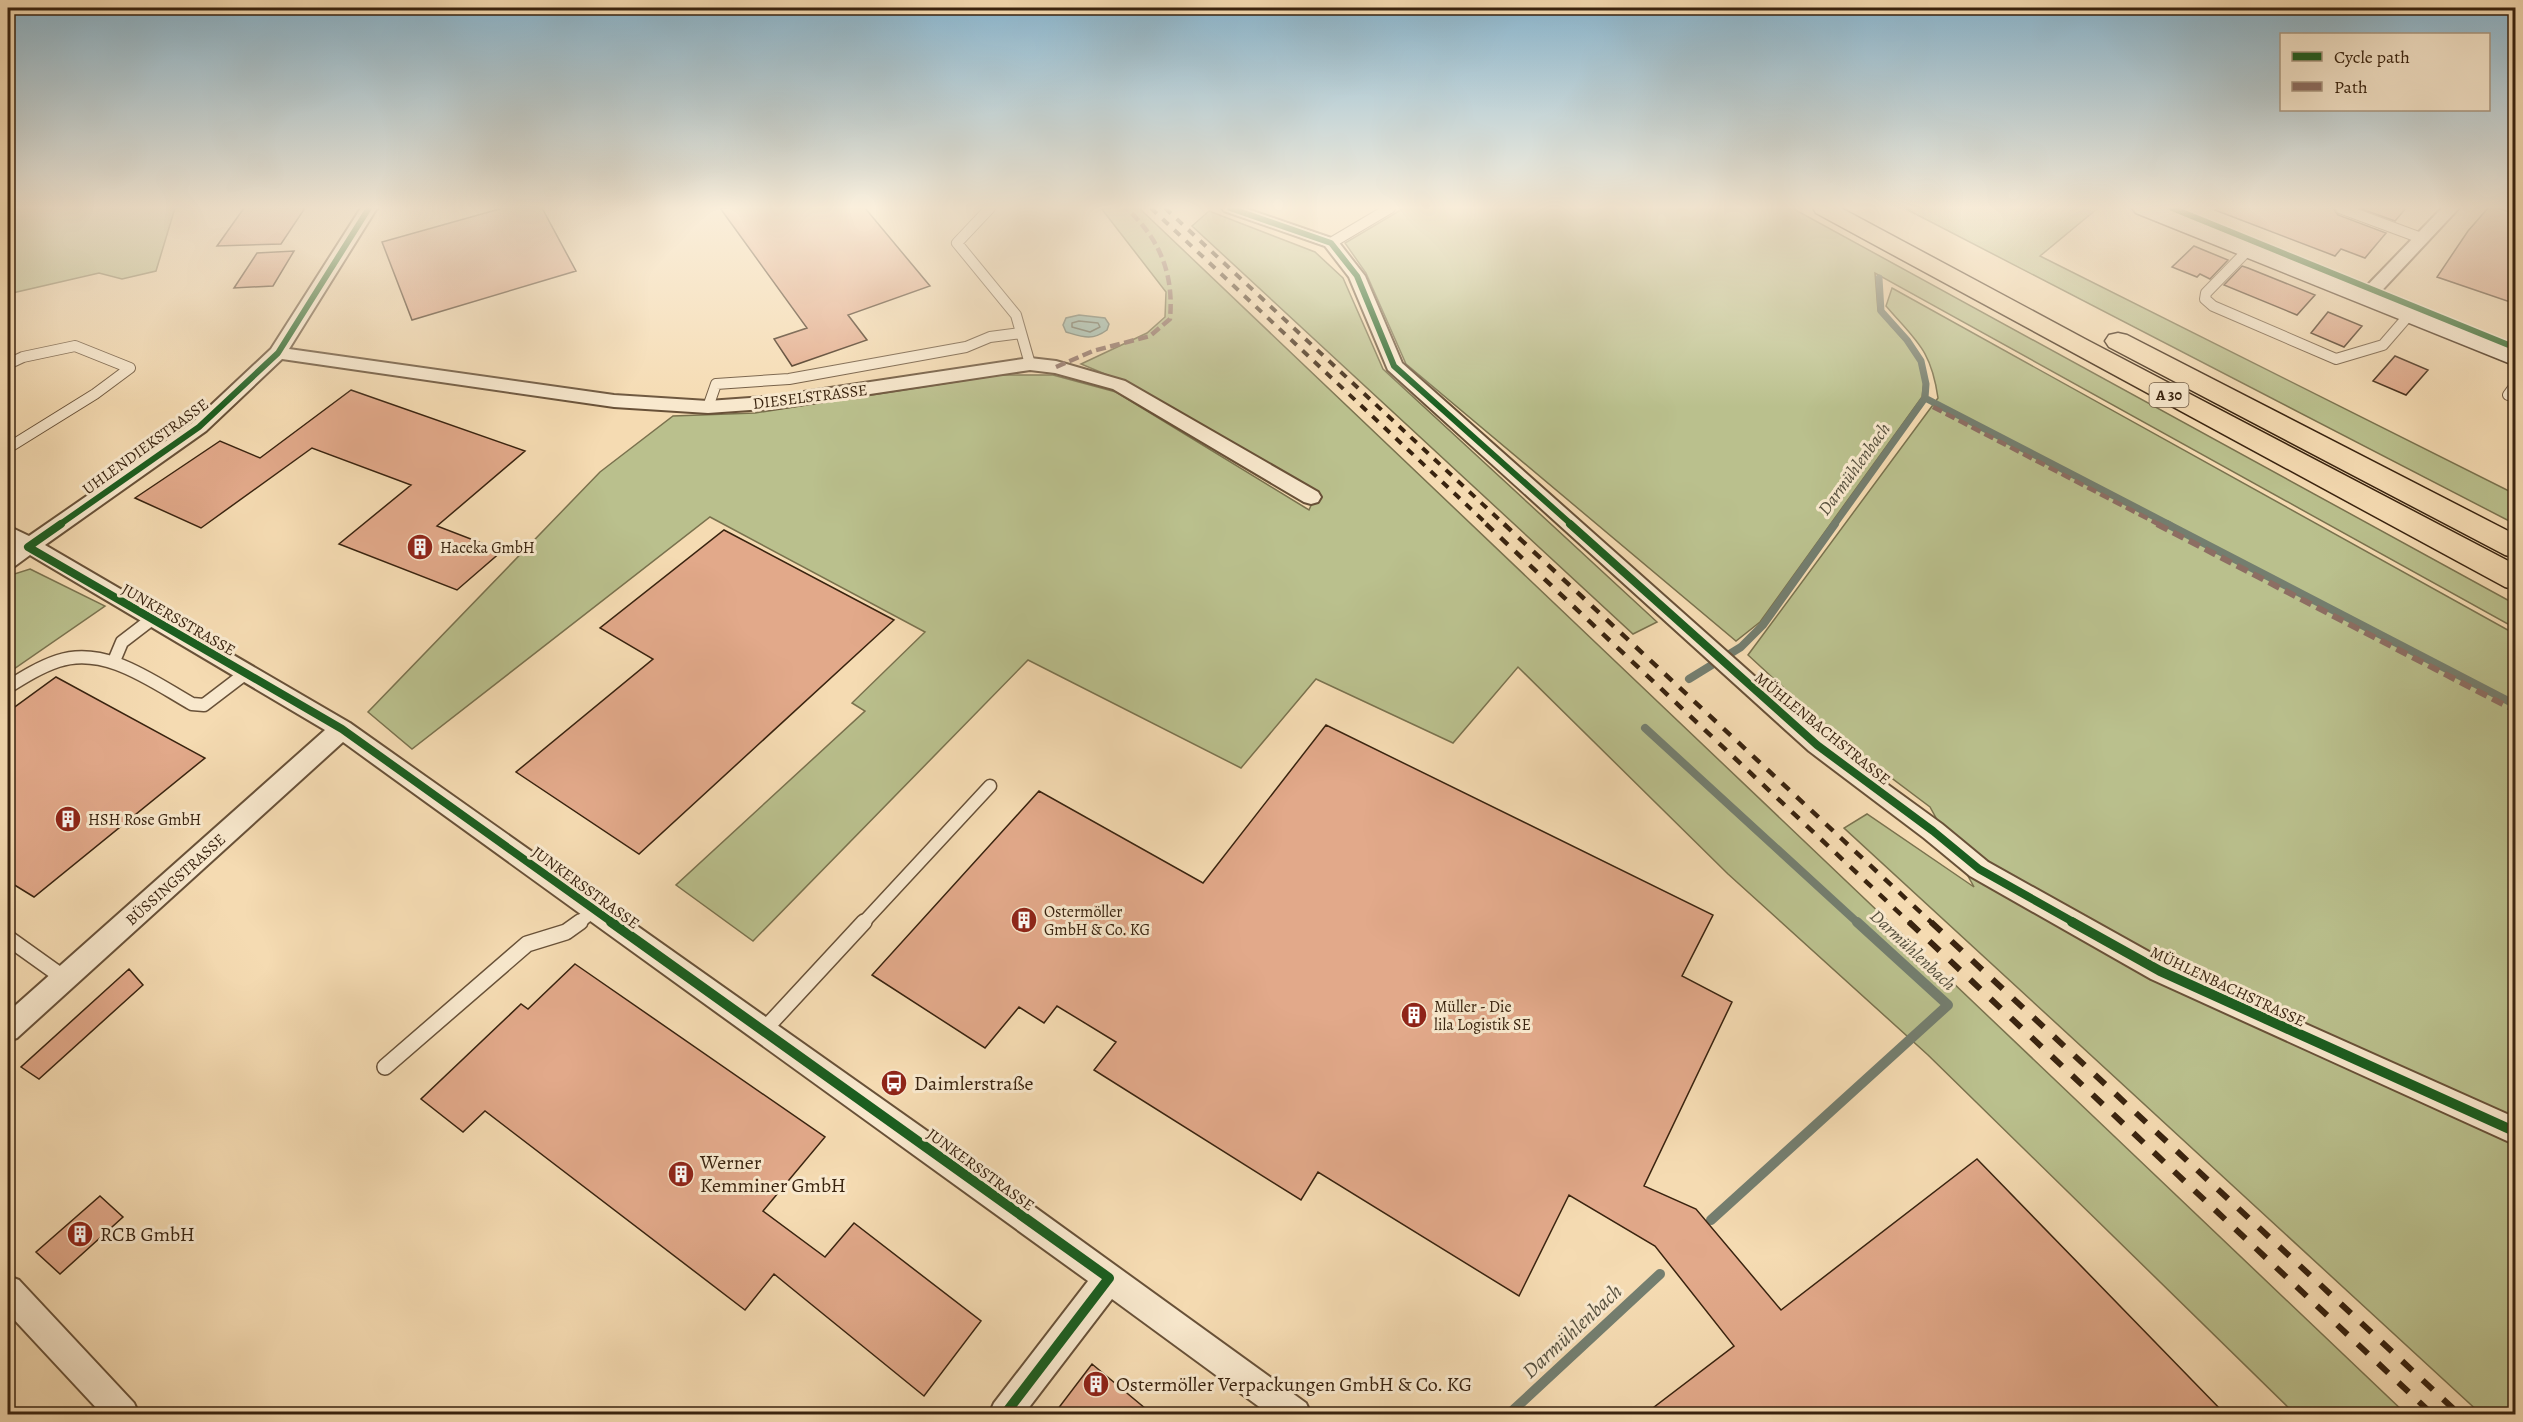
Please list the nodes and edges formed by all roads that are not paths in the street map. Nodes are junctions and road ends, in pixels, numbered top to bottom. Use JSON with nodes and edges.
{"nodes":[{"id":1,"x":327,"y":274,"type":"edge"},
{"id":2,"x":983,"y":274,"type":"edge"},
{"id":3,"x":1356,"y":274,"type":"edge"},
{"id":4,"x":1946,"y":274,"type":"edge"},
{"id":5,"x":1993,"y":274,"type":"edge"},
{"id":6,"x":2224,"y":274,"type":"edge"},
{"id":7,"x":2311,"y":274,"type":"edge"},
{"id":8,"x":2388,"y":274,"type":"edge"},
{"id":9,"x":2367,"y":297,"type":"junction"},
{"id":10,"x":2409,"y":315,"type":"junction"},
{"id":11,"x":1021,"y":333,"type":"junction"},
{"id":12,"x":278,"y":353,"type":"junction"},
{"id":13,"x":2516,"y":358,"type":"edge"},
{"id":14,"x":8,"y":364,"type":"edge"},
{"id":15,"x":1030,"y":364,"type":"junction"},
{"id":16,"x":2516,"y":384,"type":"edge"},
{"id":17,"x":2508,"y":394,"type":"dead end"},
{"id":18,"x":708,"y":406,"type":"junction"},
{"id":19,"x":10,"y":443,"type":"edge"},
{"id":20,"x":1311,"y":497,"type":"dead end"},
{"id":21,"x":14,"y":547,"type":"edge"},
{"id":22,"x":2516,"y":548,"type":"edge"},
{"id":23,"x":2516,"y":579,"type":"edge"},
{"id":24,"x":152,"y":619,"type":"junction"},
{"id":25,"x":114,"y":661,"type":"junction"},
{"id":26,"x":246,"y":673,"type":"junction"},
{"id":27,"x":8,"y":687,"type":"edge"},
{"id":28,"x":342,"y":729,"type":"junction"},
{"id":29,"x":990,"y":786,"type":"dead end"},
{"id":30,"x":595,"y":910,"type":"junction"},
{"id":31,"x":8,"y":938,"type":"edge"},
{"id":32,"x":64,"y":978,"type":"junction"},
{"id":33,"x":8,"y":1029,"type":"edge"},
{"id":34,"x":764,"y":1030,"type":"junction"},
{"id":35,"x":385,"y":1067,"type":"dead end"},
{"id":36,"x":2516,"y":1132,"type":"edge"},
{"id":37,"x":1109,"y":1278,"type":"junction"},
{"id":38,"x":8,"y":1291,"type":"edge"},
{"id":39,"x":123,"y":1414,"type":"edge"},
{"id":40,"x":1005,"y":1414,"type":"edge"},
{"id":41,"x":1295,"y":1414,"type":"edge"}],
"edges":[{"from":1,"to":12,"type":"street","name":"UHLENDIEKSTRASSE"},
{"from":2,"to":11,"type":"lane"},
{"from":3,"to":36,"type":"street","name":"MÜHLENBACHSTRASSE"},
{"from":4,"to":23,"type":"highway","number":"A 30"},
{"from":5,"to":22,"type":"highway","number":"A 30"},
{"from":6,"to":10,"type":"lane"},
{"from":7,"to":9,"type":"main road"},
{"from":8,"to":9,"type":"street"},
{"from":9,"to":10,"type":"main road"},
{"from":10,"to":13,"type":"main road"},
{"from":11,"to":15,"type":"lane"},
{"from":11,"to":18,"type":"lane"},
{"from":12,"to":18,"type":"street","name":"DIESELSTRASSE"},
{"from":12,"to":21,"type":"street","name":"UHLENDIEKSTRASSE"},
{"from":14,"to":19,"type":"lane"},
{"from":15,"to":18,"type":"street","name":"DIESELSTRASSE"},
{"from":15,"to":20,"type":"street","name":"DIESELSTRASSE"},
{"from":16,"to":17,"type":"lane"},
{"from":21,"to":24,"type":"street","name":"JUNKERSSTRASSE"},
{"from":24,"to":25,"type":"lane"},
{"from":24,"to":26,"type":"street","name":"JUNKERSSTRASSE"},
{"from":25,"to":26,"type":"lane"},
{"from":25,"to":27,"type":"lane"},
{"from":26,"to":28,"type":"street","name":"JUNKERSSTRASSE"},
{"from":28,"to":30,"type":"street","name":"JUNKERSSTRASSE"},
{"from":28,"to":32,"type":"street","name":"BÜSSINGSTRASSE"},
{"from":29,"to":34,"type":"lane"},
{"from":30,"to":34,"type":"street","name":"JUNKERSSTRASSE"},
{"from":30,"to":35,"type":"lane"},
{"from":31,"to":32,"type":"lane"},
{"from":32,"to":33,"type":"street","name":"BÜSSINGSTRASSE"},
{"from":34,"to":37,"type":"street","name":"JUNKERSSTRASSE"},
{"from":37,"to":40,"type":"street"},
{"from":37,"to":41,"type":"street","name":"JUNKERSSTRASSE"},
{"from":38,"to":39,"type":"street"}]}
